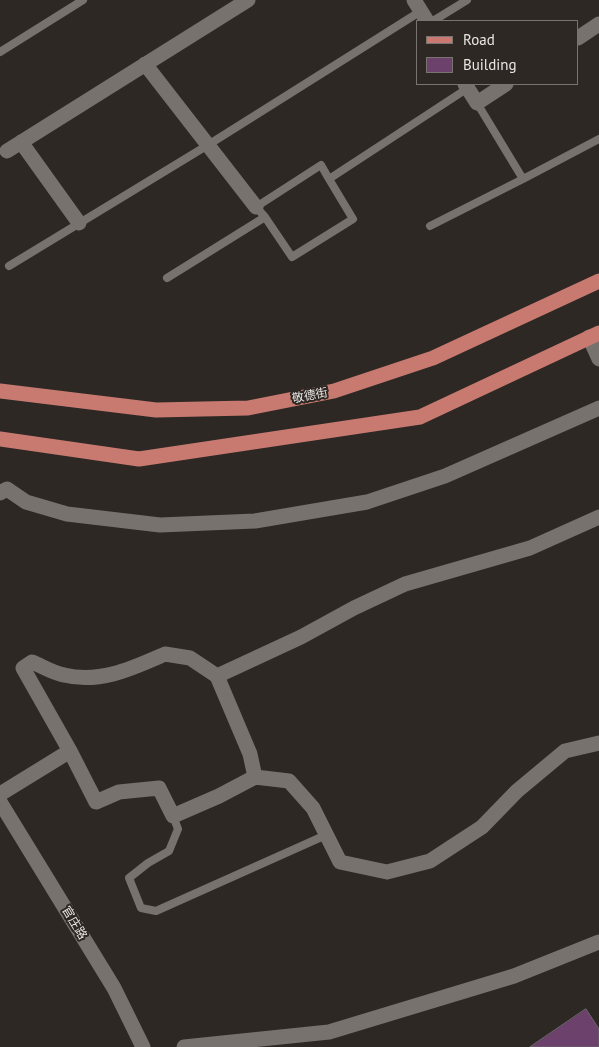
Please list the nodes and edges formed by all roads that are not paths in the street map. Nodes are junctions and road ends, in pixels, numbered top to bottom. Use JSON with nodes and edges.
{"nodes":[{"id":1,"x":84,"y":0,"type":"edge"},
{"id":2,"x":248,"y":0,"type":"edge"},
{"id":3,"x":467,"y":0,"type":"edge"},
{"id":4,"x":420,"y":11,"type":"edge"},
{"id":5,"x":434,"y":20,"type":"edge"},
{"id":6,"x":599,"y":24,"type":"edge"},
{"id":7,"x":579,"y":37,"type":"edge"},
{"id":8,"x":0,"y":52,"type":"edge"},
{"id":9,"x":145,"y":64,"type":"junction"},
{"id":10,"x":504,"y":85,"type":"edge"},
{"id":11,"x":467,"y":86,"type":"edge"},
{"id":12,"x":477,"y":103,"type":"junction"},
{"id":13,"x":599,"y":139,"type":"edge"},
{"id":14,"x":21,"y":142,"type":"junction"},
{"id":15,"x":208,"y":145,"type":"junction"},
{"id":16,"x":2,"y":151,"type":"edge"},
{"id":17,"x":329,"y":179,"type":"junction"},
{"id":18,"x":523,"y":179,"type":"junction"},
{"id":19,"x":260,"y":212,"type":"junction"},
{"id":20,"x":79,"y":223,"type":"junction"},
{"id":21,"x":430,"y":226,"type":"dead end"},
{"id":22,"x":9,"y":266,"type":"dead end"},
{"id":23,"x":167,"y":278,"type":"dead end"},
{"id":24,"x":599,"y":281,"type":"edge"},
{"id":25,"x":594,"y":335,"type":"edge"},
{"id":26,"x":599,"y":359,"type":"edge"},
{"id":27,"x":0,"y":391,"type":"edge"},
{"id":28,"x":599,"y":408,"type":"edge"},
{"id":29,"x":0,"y":439,"type":"edge"},
{"id":30,"x":0,"y":493,"type":"edge"},
{"id":31,"x":599,"y":517,"type":"edge"},
{"id":32,"x":217,"y":676,"type":"junction"},
{"id":33,"x":599,"y":743,"type":"edge"},
{"id":34,"x":70,"y":751,"type":"junction"},
{"id":35,"x":255,"y":777,"type":"junction"},
{"id":36,"x":0,"y":794,"type":"edge"},
{"id":37,"x":0,"y":802,"type":"edge"},
{"id":38,"x":174,"y":816,"type":"junction"},
{"id":39,"x":326,"y":835,"type":"junction"},
{"id":40,"x":599,"y":942,"type":"edge"},
{"id":41,"x":143,"y":1047,"type":"edge"},
{"id":42,"x":184,"y":1047,"type":"edge"}],
"edges":[{"from":1,"to":8,"type":"lane"},
{"from":2,"to":9,"type":"street"},
{"from":3,"to":5,"type":"lane"},
{"from":4,"to":15,"type":"lane"},
{"from":6,"to":7,"type":"street"},
{"from":9,"to":14,"type":"street"},
{"from":9,"to":15,"type":"street"},
{"from":10,"to":12,"type":"street"},
{"from":11,"to":12,"type":"street"},
{"from":11,"to":17,"type":"lane"},
{"from":12,"to":18,"type":"lane"},
{"from":13,"to":18,"type":"lane"},
{"from":14,"to":16,"type":"street"},
{"from":14,"to":20,"type":"street"},
{"from":15,"to":19,"type":"street"},
{"from":15,"to":20,"type":"lane"},
{"from":17,"to":19,"type":"lane"},
{"from":17,"to":19,"type":"lane"},
{"from":18,"to":21,"type":"lane"},
{"from":19,"to":23,"type":"lane"},
{"from":20,"to":22,"type":"lane"},
{"from":24,"to":27,"type":"main road","name":"敬德街"},
{"from":25,"to":26,"type":"street"},
{"from":25,"to":29,"type":"main road"},
{"from":28,"to":30,"type":"street"},
{"from":31,"to":32,"type":"street"},
{"from":32,"to":34,"type":"street"},
{"from":32,"to":35,"type":"street"},
{"from":33,"to":39,"type":"street"},
{"from":34,"to":36,"type":"street"},
{"from":34,"to":38,"type":"street"},
{"from":35,"to":38,"type":"street"},
{"from":35,"to":39,"type":"street"},
{"from":37,"to":41,"type":"street","name":"官庄路"},
{"from":38,"to":39,"type":"lane"},
{"from":40,"to":42,"type":"street"}]}
